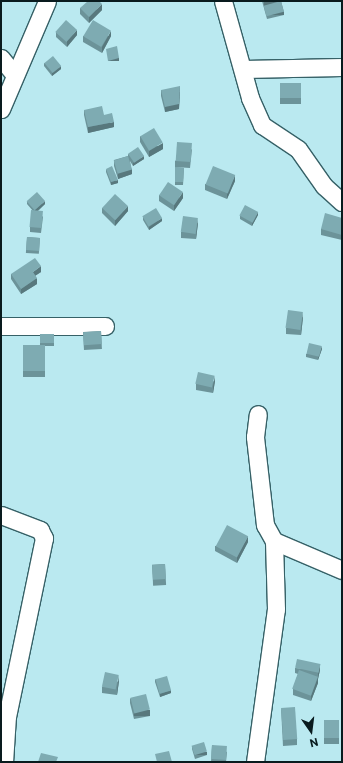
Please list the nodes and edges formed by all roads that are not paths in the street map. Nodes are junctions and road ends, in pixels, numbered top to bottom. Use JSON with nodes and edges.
{"nodes":[{"id":1,"x":47,"y":1,"type":"edge"},
{"id":2,"x":223,"y":1,"type":"edge"},
{"id":3,"x":1,"y":58,"type":"edge"},
{"id":4,"x":342,"y":67,"type":"edge"},
{"id":5,"x":243,"y":69,"type":"junction"},
{"id":6,"x":14,"y":74,"type":"junction"},
{"id":7,"x":1,"y":109,"type":"edge"},
{"id":8,"x":342,"y":202,"type":"edge"},
{"id":9,"x":1,"y":326,"type":"edge"},
{"id":10,"x":104,"y":326,"type":"dead end"},
{"id":11,"x":258,"y":414,"type":"dead end"},
{"id":12,"x":1,"y":515,"type":"edge"},
{"id":13,"x":274,"y":541,"type":"junction"},
{"id":14,"x":342,"y":570,"type":"edge"},
{"id":15,"x":4,"y":762,"type":"edge"},
{"id":16,"x":254,"y":762,"type":"edge"}],
"edges":[{"from":1,"to":6,"type":"street"},
{"from":2,"to":5,"type":"street"},
{"from":3,"to":6,"type":"street"},
{"from":4,"to":5,"type":"street"},
{"from":5,"to":8,"type":"street"},
{"from":6,"to":7,"type":"street"},
{"from":9,"to":10,"type":"street"},
{"from":11,"to":13,"type":"street"},
{"from":12,"to":15,"type":"street"},
{"from":13,"to":14,"type":"street"},
{"from":13,"to":16,"type":"street"}]}
